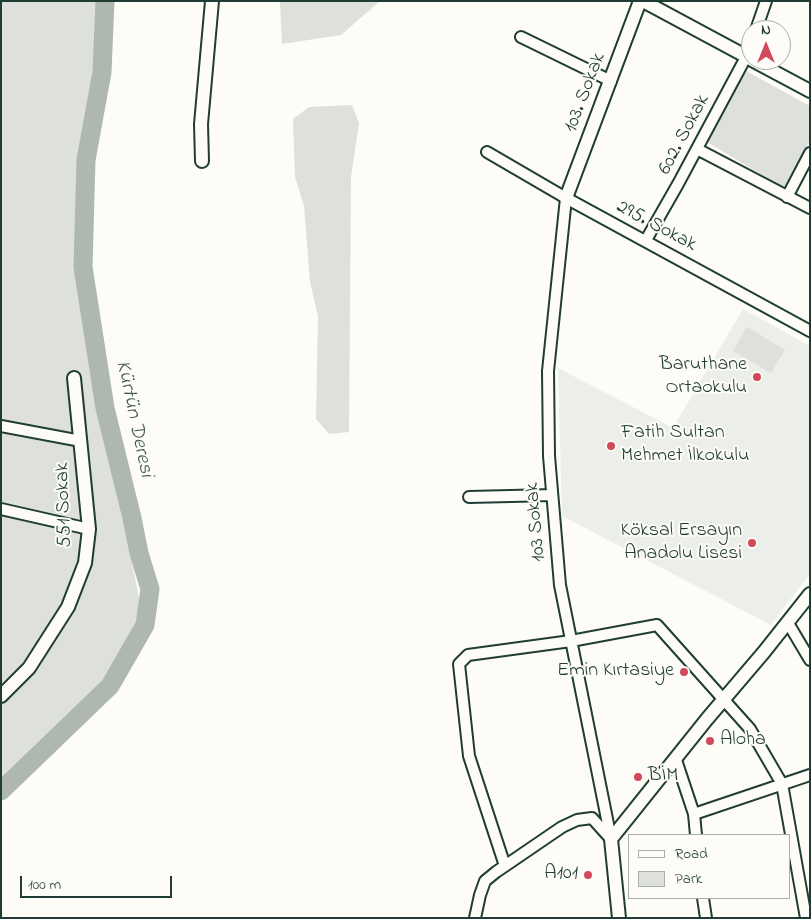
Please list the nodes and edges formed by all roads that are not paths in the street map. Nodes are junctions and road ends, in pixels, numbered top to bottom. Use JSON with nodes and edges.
{"nodes":[{"id":1,"x":212,"y":1,"type":"edge"},
{"id":2,"x":642,"y":1,"type":"edge"},
{"id":3,"x":766,"y":1,"type":"edge"},
{"id":4,"x":759,"y":20,"type":"edge"},
{"id":5,"x":521,"y":38,"type":"dead end"},
{"id":6,"x":741,"y":54,"type":"edge"},
{"id":7,"x":744,"y":70,"type":"edge"},
{"id":8,"x":771,"y":70,"type":"edge"},
{"id":9,"x":611,"y":81,"type":"junction"},
{"id":10,"x":810,"y":91,"type":"edge"},
{"id":11,"x":697,"y":149,"type":"junction"},
{"id":12,"x":487,"y":152,"type":"dead end"},
{"id":13,"x":810,"y":153,"type":"edge"},
{"id":14,"x":202,"y":162,"type":"dead end"},
{"id":15,"x":787,"y":197,"type":"junction"},
{"id":16,"x":566,"y":198,"type":"junction"},
{"id":17,"x":810,"y":208,"type":"edge"},
{"id":18,"x":646,"y":240,"type":"junction"},
{"id":19,"x":810,"y":331,"type":"edge"},
{"id":20,"x":74,"y":378,"type":"dead end"},
{"id":21,"x":1,"y":426,"type":"edge"},
{"id":22,"x":81,"y":441,"type":"junction"},
{"id":23,"x":552,"y":495,"type":"junction"},
{"id":24,"x":469,"y":497,"type":"dead end"},
{"id":25,"x":1,"y":509,"type":"edge"},
{"id":26,"x":89,"y":529,"type":"junction"},
{"id":27,"x":810,"y":594,"type":"edge"},
{"id":28,"x":788,"y":623,"type":"junction"},
{"id":29,"x":572,"y":641,"type":"junction"},
{"id":30,"x":810,"y":660,"type":"edge"},
{"id":31,"x":1,"y":696,"type":"edge"},
{"id":32,"x":724,"y":699,"type":"junction"},
{"id":33,"x":676,"y":760,"type":"junction"},
{"id":34,"x":810,"y":775,"type":"edge"},
{"id":35,"x":782,"y":784,"type":"junction"},
{"id":36,"x":694,"y":814,"type":"junction"},
{"id":37,"x":696,"y":834,"type":"edge"},
{"id":38,"x":791,"y":834,"type":"edge"},
{"id":39,"x":791,"y":834,"type":"edge"},
{"id":40,"x":611,"y":839,"type":"junction"},
{"id":41,"x":505,"y":866,"type":"junction"},
{"id":42,"x":703,"y":899,"type":"edge"},
{"id":43,"x":475,"y":918,"type":"edge"},
{"id":44,"x":619,"y":918,"type":"edge"},
{"id":45,"x":706,"y":918,"type":"edge"},
{"id":46,"x":806,"y":918,"type":"edge"}],
"edges":[{"from":1,"to":14,"type":"street"},
{"from":2,"to":6,"type":"street"},
{"from":2,"to":9,"type":"street","name":"103. Sokak"},
{"from":3,"to":4,"type":"street"},
{"from":5,"to":9,"type":"street"},
{"from":7,"to":11,"type":"street","name":"602. Sokak"},
{"from":8,"to":10,"type":"street"},
{"from":9,"to":16,"type":"street","name":"103. Sokak"},
{"from":11,"to":15,"type":"street"},
{"from":11,"to":18,"type":"street","name":"602. Sokak"},
{"from":12,"to":16,"type":"street","name":"295. Sokak"},
{"from":13,"to":15,"type":"street"},
{"from":15,"to":17,"type":"street"},
{"from":16,"to":18,"type":"street","name":"295. Sokak"},
{"from":16,"to":23,"type":"street","name":"103 Sokak"},
{"from":18,"to":19,"type":"street","name":"295. Sokak"},
{"from":20,"to":22,"type":"street","name":"551 Sokak"},
{"from":21,"to":22,"type":"street"},
{"from":22,"to":26,"type":"street","name":"551 Sokak"},
{"from":23,"to":24,"type":"street"},
{"from":23,"to":29,"type":"street","name":"103 Sokak"},
{"from":25,"to":26,"type":"street"},
{"from":26,"to":31,"type":"street","name":"551 Sokak"},
{"from":27,"to":28,"type":"street"},
{"from":28,"to":30,"type":"street"},
{"from":28,"to":32,"type":"street"},
{"from":29,"to":32,"type":"street"},
{"from":29,"to":40,"type":"street","name":"103 Sokak"},
{"from":29,"to":41,"type":"street"},
{"from":32,"to":33,"type":"street"},
{"from":32,"to":35,"type":"street"},
{"from":33,"to":36,"type":"street"},
{"from":33,"to":40,"type":"street"},
{"from":34,"to":35,"type":"street"},
{"from":35,"to":36,"type":"street"},
{"from":35,"to":38,"type":"street"},
{"from":36,"to":37,"type":"street"},
{"from":39,"to":46,"type":"street"},
{"from":40,"to":41,"type":"street"},
{"from":40,"to":44,"type":"street"},
{"from":41,"to":43,"type":"street"},
{"from":42,"to":45,"type":"street"}]}
